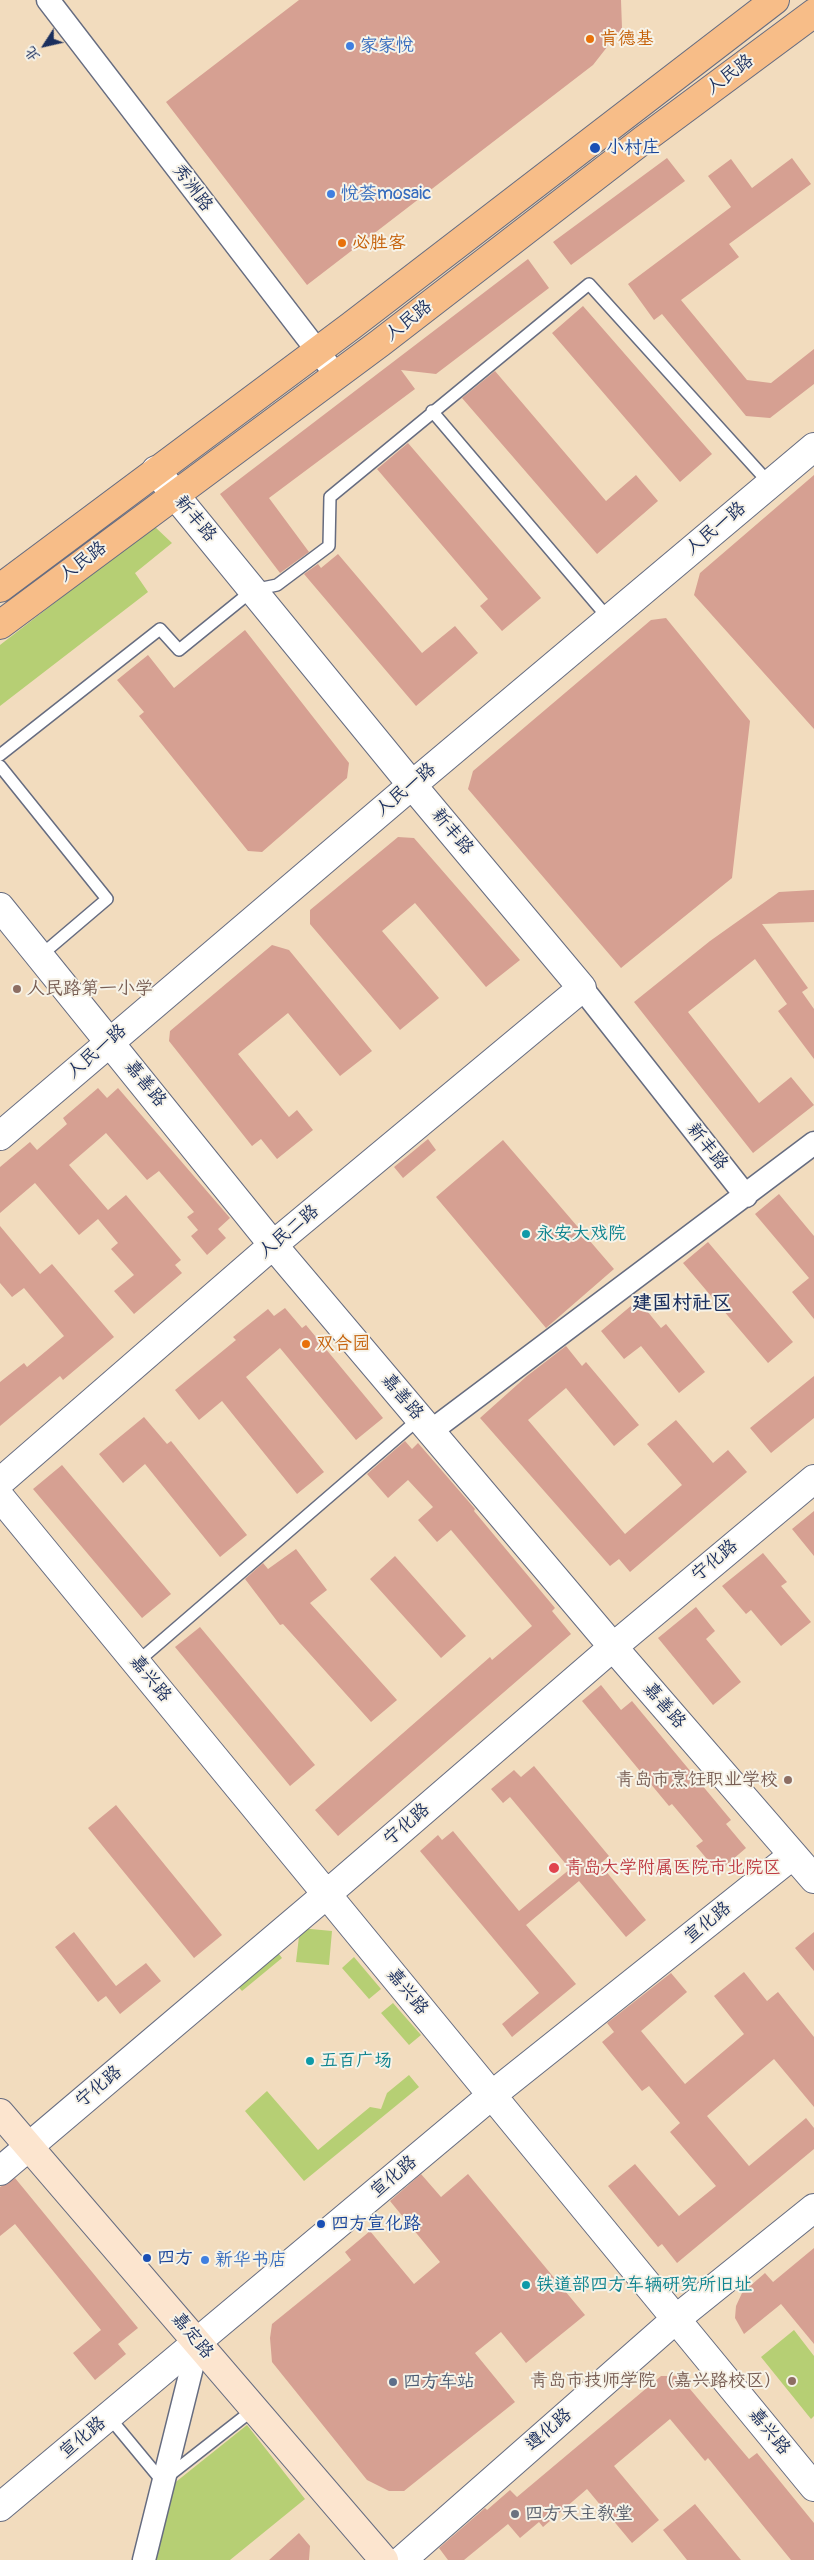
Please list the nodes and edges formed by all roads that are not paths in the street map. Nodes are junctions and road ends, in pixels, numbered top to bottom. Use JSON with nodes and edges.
{"nodes":[{"id":1,"x":48,"y":0,"type":"edge"},
{"id":2,"x":775,"y":0,"type":"edge"},
{"id":3,"x":752,"y":11,"type":"edge"},
{"id":4,"x":808,"y":23,"type":"edge"},
{"id":5,"x":317,"y":352,"type":"junction"},
{"id":6,"x":336,"y":375,"type":"junction"},
{"id":7,"x":432,"y":411,"type":"junction"},
{"id":8,"x":814,"y":447,"type":"edge"},
{"id":9,"x":156,"y":470,"type":"junction"},
{"id":10,"x":770,"y":484,"type":"junction"},
{"id":11,"x":174,"y":494,"type":"junction"},
{"id":12,"x":0,"y":588,"type":"edge"},
{"id":13,"x":253,"y":590,"type":"junction"},
{"id":14,"x":609,"y":619,"type":"junction"},
{"id":15,"x":0,"y":625,"type":"edge"},
{"id":16,"x":0,"y":755,"type":"edge"},
{"id":17,"x":0,"y":766,"type":"edge"},
{"id":18,"x":412,"y":784,"type":"junction"},
{"id":19,"x":0,"y":907,"type":"edge"},
{"id":20,"x":40,"y":956,"type":"junction"},
{"id":21,"x":582,"y":988,"type":"junction"},
{"id":22,"x":110,"y":1041,"type":"junction"},
{"id":23,"x":0,"y":1136,"type":"edge"},
{"id":24,"x":814,"y":1143,"type":"edge"},
{"id":25,"x":746,"y":1196,"type":"junction"},
{"id":26,"x":273,"y":1245,"type":"junction"},
{"id":27,"x":425,"y":1425,"type":"junction"},
{"id":28,"x":814,"y":1478,"type":"edge"},
{"id":29,"x":0,"y":1482,"type":"edge"},
{"id":30,"x":0,"y":1497,"type":"edge"},
{"id":31,"x":613,"y":1647,"type":"junction"},
{"id":32,"x":136,"y":1663,"type":"junction"},
{"id":33,"x":793,"y":1855,"type":"junction"},
{"id":34,"x":814,"y":1879,"type":"edge"},
{"id":35,"x":327,"y":1894,"type":"junction"},
{"id":36,"x":492,"y":2095,"type":"junction"},
{"id":37,"x":0,"y":2113,"type":"edge"},
{"id":38,"x":28,"y":2147,"type":"junction"},
{"id":39,"x":0,"y":2171,"type":"edge"},
{"id":40,"x":814,"y":2208,"type":"edge"},
{"id":41,"x":676,"y":2319,"type":"junction"},
{"id":42,"x":198,"y":2342,"type":"junction"},
{"id":43,"x":254,"y":2409,"type":"junction"},
{"id":44,"x":109,"y":2417,"type":"junction"},
{"id":45,"x":162,"y":2482,"type":"junction"},
{"id":46,"x":814,"y":2486,"type":"edge"},
{"id":47,"x":0,"y":2507,"type":"edge"},
{"id":48,"x":144,"y":2560,"type":"edge"},
{"id":49,"x":384,"y":2560,"type":"edge"},
{"id":50,"x":402,"y":2560,"type":"edge"}],
"edges":[{"from":1,"to":5,"type":"street","name":"秀洲路"},
{"from":2,"to":3,"type":"main road","name":"人民路"},
{"from":3,"to":5,"type":"main road","name":"人民路"},
{"from":4,"to":6,"type":"main road","name":"人民路"},
{"from":5,"to":6,"type":"street","name":"秀洲路"},
{"from":5,"to":9,"type":"main road","name":"人民路"},
{"from":6,"to":11,"type":"main road","name":"人民路"},
{"from":7,"to":10,"type":"lane"},
{"from":7,"to":13,"type":"lane"},
{"from":7,"to":14,"type":"lane"},
{"from":8,"to":10,"type":"street","name":"人民一路"},
{"from":9,"to":11,"type":"street","name":"新丰路"},
{"from":9,"to":12,"type":"main road","name":"人民路"},
{"from":10,"to":14,"type":"street","name":"人民一路"},
{"from":11,"to":13,"type":"street","name":"新丰路"},
{"from":11,"to":15,"type":"main road","name":"人民路"},
{"from":13,"to":16,"type":"lane"},
{"from":13,"to":18,"type":"street","name":"新丰路"},
{"from":14,"to":18,"type":"street","name":"人民一路"},
{"from":17,"to":20,"type":"lane"},
{"from":18,"to":21,"type":"street","name":"新丰路"},
{"from":18,"to":22,"type":"street","name":"人民一路"},
{"from":19,"to":20,"type":"street","name":"嘉善路"},
{"from":20,"to":22,"type":"street","name":"嘉善路"},
{"from":21,"to":25,"type":"street","name":"新丰路"},
{"from":21,"to":26,"type":"street","name":"人民二路"},
{"from":22,"to":23,"type":"street","name":"人民一路"},
{"from":22,"to":26,"type":"street","name":"嘉善路"},
{"from":24,"to":25,"type":"street"},
{"from":25,"to":27,"type":"street"},
{"from":26,"to":27,"type":"street","name":"嘉善路"},
{"from":26,"to":29,"type":"street","name":"人民二路"},
{"from":27,"to":31,"type":"street","name":"嘉善路"},
{"from":27,"to":32,"type":"lane"},
{"from":28,"to":31,"type":"street","name":"宁化路"},
{"from":30,"to":32,"type":"street","name":"嘉兴路"},
{"from":31,"to":33,"type":"street","name":"嘉善路"},
{"from":31,"to":35,"type":"street","name":"宁化路"},
{"from":32,"to":35,"type":"street","name":"嘉兴路"},
{"from":33,"to":34,"type":"street","name":"嘉善路"},
{"from":33,"to":36,"type":"street","name":"宣化路"},
{"from":35,"to":36,"type":"street","name":"嘉兴路"},
{"from":35,"to":38,"type":"street","name":"宁化路"},
{"from":36,"to":41,"type":"street","name":"嘉兴路"},
{"from":36,"to":42,"type":"street","name":"宣化路"},
{"from":37,"to":38,"type":"main road","name":"嘉定路"},
{"from":38,"to":39,"type":"street","name":"宁化路"},
{"from":38,"to":42,"type":"main road","name":"嘉定路"},
{"from":40,"to":41,"type":"street","name":"遵化路"},
{"from":41,"to":46,"type":"street","name":"嘉兴路"},
{"from":41,"to":50,"type":"street","name":"遵化路"},
{"from":42,"to":43,"type":"main road","name":"嘉定路"},
{"from":42,"to":44,"type":"street","name":"宣化路"},
{"from":42,"to":45,"type":"street"},
{"from":43,"to":45,"type":"lane"},
{"from":43,"to":49,"type":"main road","name":"嘉定路"},
{"from":44,"to":45,"type":"lane"},
{"from":44,"to":47,"type":"street","name":"宣化路"},
{"from":45,"to":48,"type":"street"}]}
